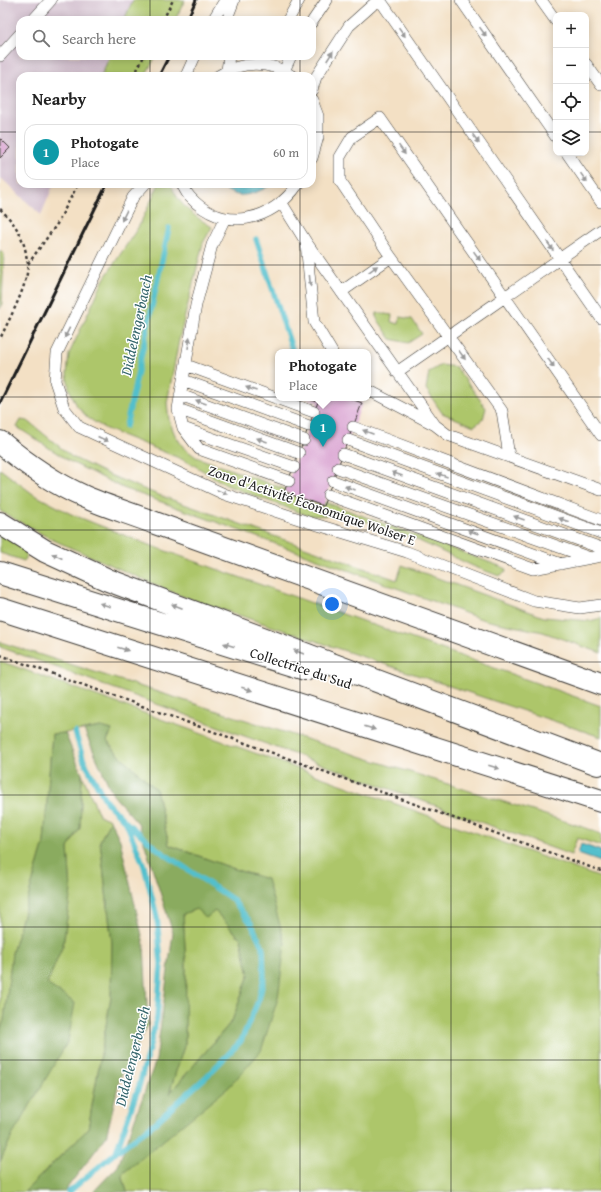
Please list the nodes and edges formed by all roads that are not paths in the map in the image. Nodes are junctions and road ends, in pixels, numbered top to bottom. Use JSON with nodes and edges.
{"nodes":[{"id":1,"x":51,"y":0,"type":"edge"},
{"id":2,"x":225,"y":0,"type":"edge"},
{"id":3,"x":234,"y":0,"type":"edge"},
{"id":4,"x":299,"y":0,"type":"edge"},
{"id":5,"x":327,"y":0,"type":"edge"},
{"id":6,"x":379,"y":0,"type":"edge"},
{"id":7,"x":461,"y":0,"type":"edge"},
{"id":8,"x":542,"y":0,"type":"edge"},
{"id":9,"x":37,"y":16,"type":"edge"},
{"id":10,"x":215,"y":16,"type":"edge"},
{"id":11,"x":229,"y":16,"type":"edge"},
{"id":12,"x":290,"y":16,"type":"edge"},
{"id":13,"x":316,"y":16,"type":"edge"},
{"id":14,"x":553,"y":16,"type":"edge"},
{"id":15,"x":16,"y":38,"type":"edge"},
{"id":16,"x":0,"y":56,"type":"edge"},
{"id":17,"x":193,"y":60,"type":"edge"},
{"id":18,"x":228,"y":60,"type":"edge"},
{"id":19,"x":270,"y":60,"type":"edge"},
{"id":20,"x":290,"y":60,"type":"edge"},
{"id":21,"x":589,"y":68,"type":"edge"},
{"id":22,"x":188,"y":72,"type":"edge"},
{"id":23,"x":223,"y":72,"type":"edge"},
{"id":24,"x":226,"y":72,"type":"edge"},
{"id":25,"x":287,"y":72,"type":"edge"},
{"id":26,"x":288,"y":72,"type":"edge"},
{"id":27,"x":316,"y":77,"type":"edge"},
{"id":28,"x":601,"y":85,"type":"edge"},
{"id":29,"x":316,"y":111,"type":"edge"},
{"id":30,"x":553,"y":133,"type":"edge"},
{"id":31,"x":316,"y":144,"type":"edge"},
{"id":32,"x":569,"y":156,"type":"edge"},
{"id":33,"x":136,"y":188,"type":"edge"},
{"id":34,"x":141,"y":188,"type":"edge"},
{"id":35,"x":184,"y":188,"type":"edge"},
{"id":36,"x":294,"y":188,"type":"edge"},
{"id":37,"x":133,"y":197,"type":"junction"},
{"id":38,"x":281,"y":202,"type":"junction"},
{"id":39,"x":601,"y":202,"type":"edge"},
{"id":40,"x":225,"y":218,"type":"junction"},
{"id":41,"x":601,"y":230,"type":"edge"},
{"id":42,"x":306,"y":242,"type":"junction"},
{"id":43,"x":391,"y":256,"type":"junction"},
{"id":44,"x":559,"y":259,"type":"junction"},
{"id":45,"x":341,"y":292,"type":"junction"},
{"id":46,"x":505,"y":297,"type":"junction"},
{"id":47,"x":601,"y":318,"type":"edge"},
{"id":48,"x":448,"y":336,"type":"junction"},
{"id":49,"x":330,"y":349,"type":"edge"},
{"id":50,"x":186,"y":365,"type":"junction"},
{"id":51,"x":397,"y":372,"type":"junction"},
{"id":52,"x":183,"y":380,"type":"junction"},
{"id":53,"x":371,"y":392,"type":"edge"},
{"id":54,"x":180,"y":395,"type":"junction"},
{"id":55,"x":275,"y":398,"type":"edge"},
{"id":56,"x":284,"y":401,"type":"edge"},
{"id":57,"x":178,"y":409,"type":"junction"},
{"id":58,"x":314,"y":412,"type":"dead end"},
{"id":59,"x":435,"y":425,"type":"junction"},
{"id":60,"x":309,"y":426,"type":"dead end"},
{"id":61,"x":353,"y":427,"type":"dead end"},
{"id":62,"x":183,"y":428,"type":"junction"},
{"id":63,"x":601,"y":435,"type":"edge"},
{"id":64,"x":304,"y":440,"type":"dead end"},
{"id":65,"x":348,"y":440,"type":"dead end"},
{"id":66,"x":0,"y":442,"type":"edge"},
{"id":67,"x":299,"y":453,"type":"dead end"},
{"id":68,"x":343,"y":454,"type":"dead end"},
{"id":69,"x":510,"y":456,"type":"junction"},
{"id":70,"x":294,"y":467,"type":"dead end"},
{"id":71,"x":338,"y":468,"type":"dead end"},
{"id":72,"x":288,"y":481,"type":"dead end"},
{"id":73,"x":333,"y":481,"type":"dead end"},
{"id":74,"x":601,"y":490,"type":"edge"},
{"id":75,"x":328,"y":495,"type":"dead end"},
{"id":76,"x":601,"y":520,"type":"edge"},
{"id":77,"x":0,"y":523,"type":"edge"},
{"id":78,"x":601,"y":533,"type":"edge"},
{"id":79,"x":599,"y":546,"type":"edge"},
{"id":80,"x":596,"y":557,"type":"edge"},
{"id":81,"x":562,"y":564,"type":"junction"},
{"id":82,"x":0,"y":573,"type":"edge"},
{"id":83,"x":601,"y":605,"type":"edge"},
{"id":84,"x":0,"y":610,"type":"edge"},
{"id":85,"x":0,"y":619,"type":"edge"},
{"id":86,"x":85,"y":637,"type":"junction"},
{"id":87,"x":601,"y":684,"type":"edge"},
{"id":88,"x":599,"y":765,"type":"edge"},
{"id":89,"x":601,"y":801,"type":"edge"}],
"edges":[{"from":1,"to":9,"type":"lane"},
{"from":2,"to":10,"type":"lane"},
{"from":3,"to":11,"type":"lane"},
{"from":4,"to":12,"type":"lane"},
{"from":5,"to":13,"type":"lane"},
{"from":27,"to":6,"type":"lane","one_way":true},
{"from":6,"to":44,"type":"lane","one_way":true},
{"from":7,"to":30,"type":"lane","one_way":true},
{"from":8,"to":14,"type":"lane"},
{"from":15,"to":16,"type":"lane"},
{"from":17,"to":22,"type":"lane"},
{"from":18,"to":23,"type":"lane"},
{"from":19,"to":24,"type":"lane"},
{"from":19,"to":25,"type":"lane"},
{"from":20,"to":26,"type":"lane"},
{"from":21,"to":28,"type":"lane"},
{"from":29,"to":31,"type":"lane"},
{"from":32,"to":39,"type":"lane","one_way":true},
{"from":33,"to":37,"type":"lane","name":"Zone d'Activité Économique Wolser E"},
{"from":34,"to":37,"type":"lane","name":"Zone d'Activité Économique Wolser E"},
{"from":35,"to":40,"type":"lane"},
{"from":36,"to":38,"type":"lane"},
{"from":37,"to":83,"type":"lane","name":"Zone d'Activité Économique Wolser E","one_way":true},
{"from":38,"to":40,"type":"lane"},
{"from":38,"to":42,"type":"lane"},
{"from":50,"to":40,"type":"lane","one_way":true},
{"from":41,"to":44,"type":"lane"},
{"from":42,"to":45,"type":"lane"},
{"from":42,"to":49,"type":"lane","one_way":true},
{"from":45,"to":43,"type":"lane","one_way":true},
{"from":43,"to":46,"type":"lane","one_way":true},
{"from":43,"to":48,"type":"lane"},
{"from":44,"to":46,"type":"lane"},
{"from":44,"to":47,"type":"lane"},
{"from":45,"to":51,"type":"lane"},
{"from":46,"to":48,"type":"lane"},
{"from":46,"to":63,"type":"lane","one_way":true},
{"from":48,"to":51,"type":"lane"},
{"from":48,"to":69,"type":"lane","one_way":true},
{"from":50,"to":52,"type":"lane"},
{"from":55,"to":50,"type":"lane","one_way":true},
{"from":51,"to":59,"type":"lane"},
{"from":52,"to":54,"type":"lane"},
{"from":52,"to":60,"type":"lane"},
{"from":53,"to":59,"type":"lane"},
{"from":54,"to":57,"type":"lane"},
{"from":64,"to":54,"type":"lane","one_way":true},
{"from":58,"to":56,"type":"lane","one_way":true},
{"from":57,"to":62,"type":"lane"},
{"from":67,"to":57,"type":"lane","one_way":true},
{"from":59,"to":69,"type":"lane"},
{"from":76,"to":61,"type":"lane","one_way":true},
{"from":62,"to":70,"type":"lane"},
{"from":62,"to":72,"type":"lane"},
{"from":78,"to":65,"type":"lane","one_way":true},
{"from":66,"to":87,"type":"main road"},
{"from":79,"to":68,"type":"lane","one_way":true},
{"from":69,"to":74,"type":"lane"},
{"from":71,"to":80,"type":"lane"},
{"from":81,"to":73,"type":"lane","one_way":true},
{"from":75,"to":81,"type":"lane"},
{"from":88,"to":77,"type":"main road","one_way":true},
{"from":80,"to":81,"type":"lane"},
{"from":88,"to":82,"type":"main road","name":"Collectrice du Sud","one_way":true},
{"from":84,"to":86,"type":"main road"},
{"from":85,"to":86,"type":"main road"},
{"from":86,"to":89,"type":"main road","one_way":true}]}
